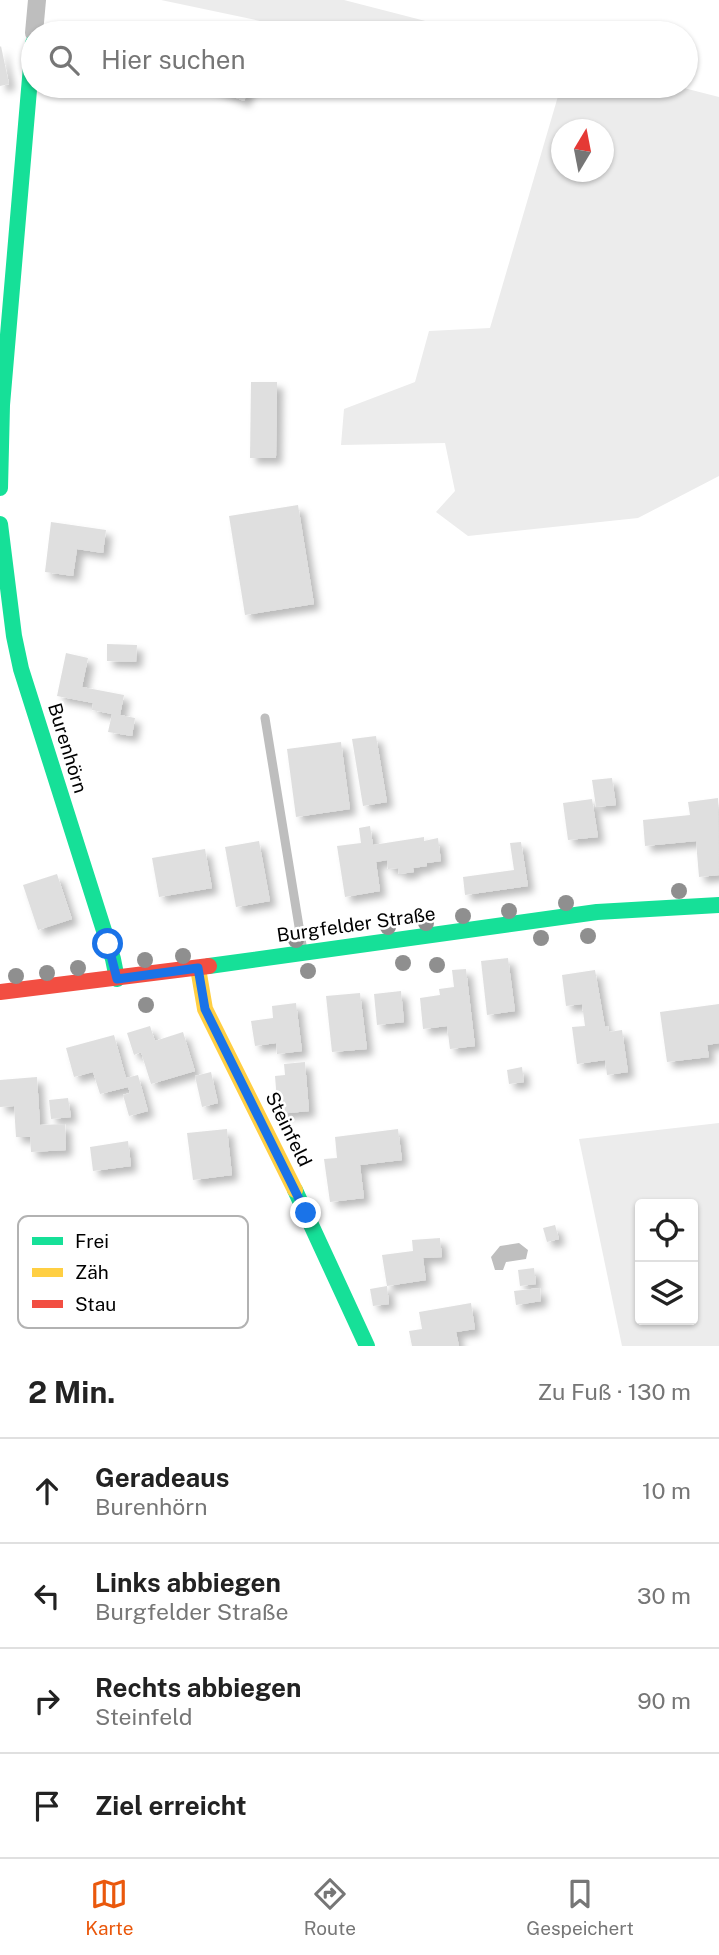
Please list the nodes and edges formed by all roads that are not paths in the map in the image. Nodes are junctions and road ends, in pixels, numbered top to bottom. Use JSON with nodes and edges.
{"nodes":[{"id":1,"x":37,"y":0,"type":"edge"},
{"id":2,"x":35,"y":21,"type":"edge"},
{"id":3,"x":28,"y":98,"type":"edge"},
{"id":4,"x":0,"y":488,"type":"edge"},
{"id":5,"x":0,"y":524,"type":"edge"},
{"id":6,"x":265,"y":718,"type":"dead end"},
{"id":7,"x":719,"y":905,"type":"edge"},
{"id":8,"x":303,"y":953,"type":"junction"},
{"id":9,"x":198,"y":968,"type":"junction"},
{"id":10,"x":117,"y":979,"type":"junction"},
{"id":11,"x":0,"y":992,"type":"edge"},
{"id":12,"x":367,"y":1346,"type":"edge"}],
"edges":[{"from":1,"to":2,"type":"street"},
{"from":3,"to":4,"type":"street"},
{"from":5,"to":10,"type":"street","name":"Burenhörn"},
{"from":6,"to":8,"type":"lane"},
{"from":7,"to":8,"type":"street","name":"Burgfelder Straße"},
{"from":8,"to":9,"type":"street","name":"Burgfelder Straße"},
{"from":9,"to":10,"type":"street","name":"Burgfelder Straße"},
{"from":9,"to":12,"type":"street","name":"Steinfeld"},
{"from":10,"to":11,"type":"street","name":"Burgfelder Straße"}]}
